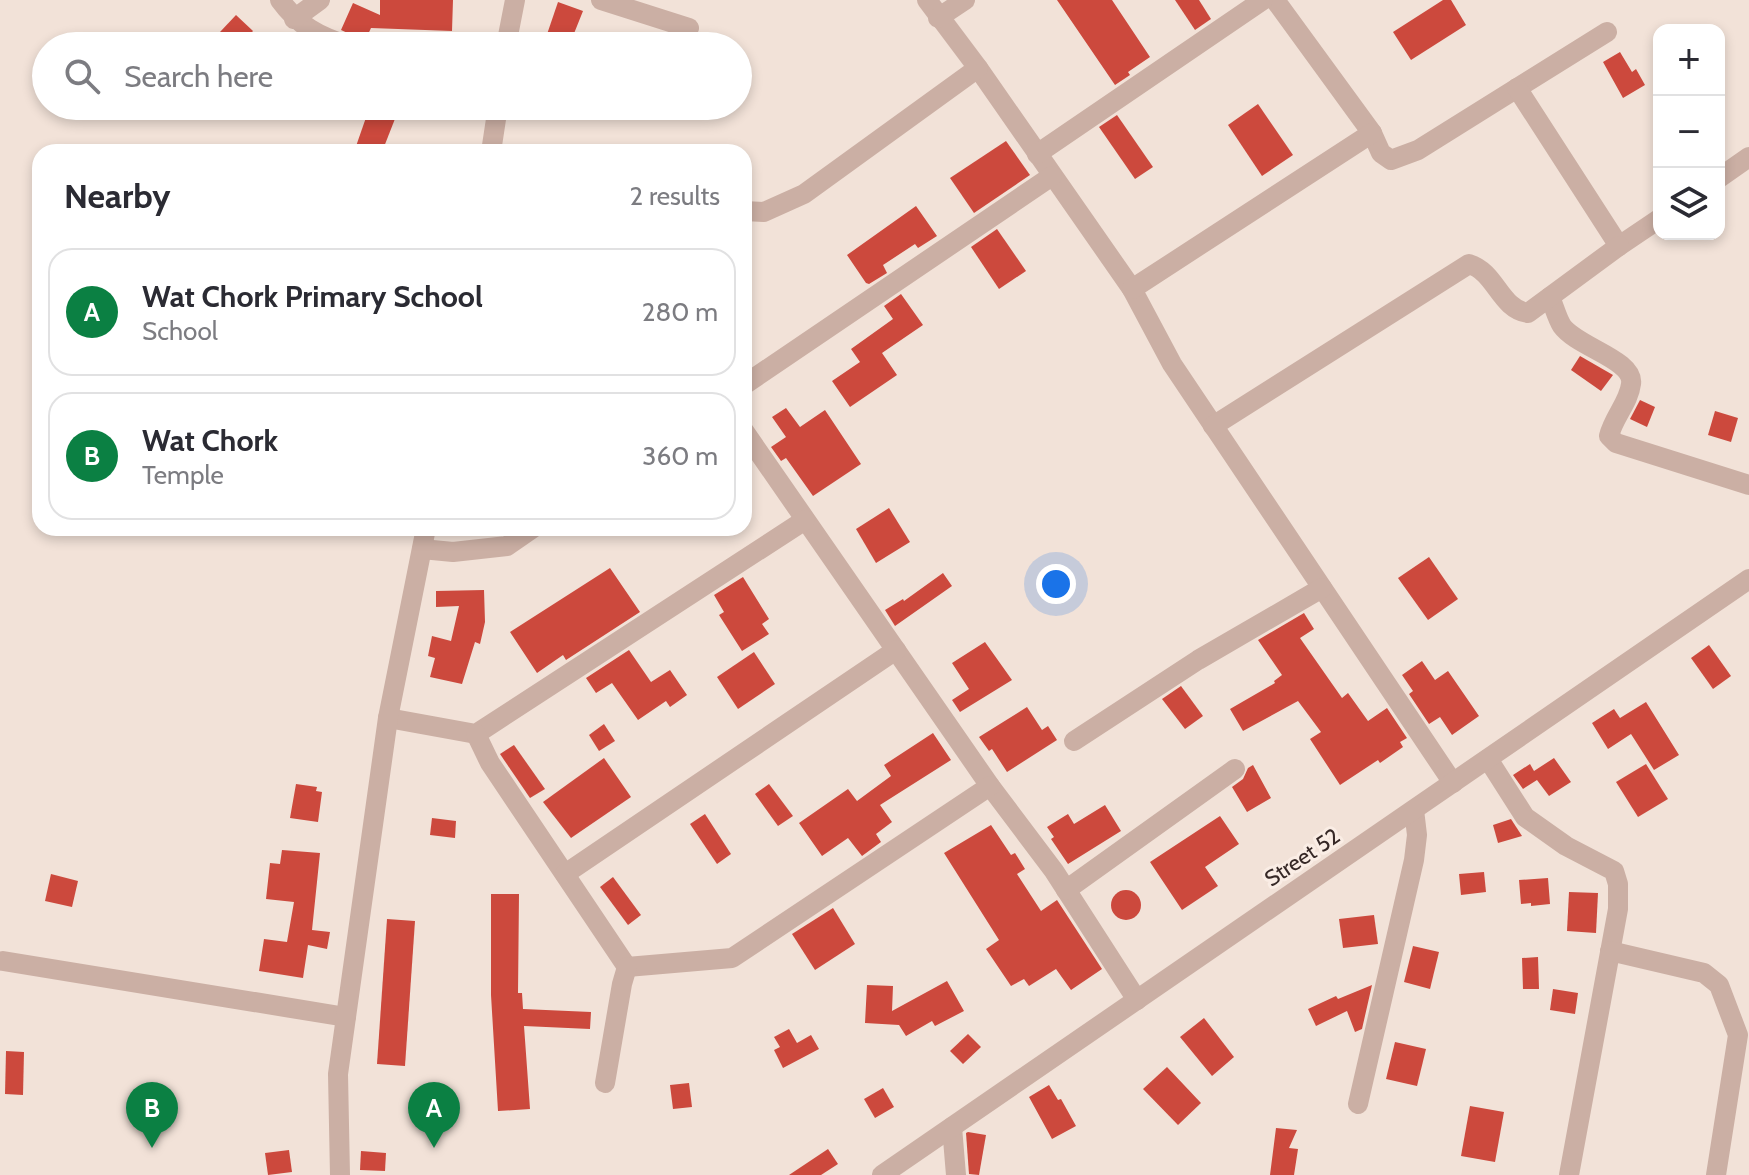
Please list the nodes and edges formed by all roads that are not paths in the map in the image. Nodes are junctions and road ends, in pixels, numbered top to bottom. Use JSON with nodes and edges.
{"nodes":[{"id":1,"x":280,"y":0,"type":"edge"},
{"id":2,"x":320,"y":0,"type":"edge"},
{"id":3,"x":515,"y":0,"type":"edge"},
{"id":4,"x":601,"y":0,"type":"edge"},
{"id":5,"x":965,"y":0,"type":"edge"},
{"id":6,"x":1263,"y":0,"type":"edge"},
{"id":7,"x":1275,"y":0,"type":"edge"},
{"id":8,"x":933,"y":9,"type":"edge"},
{"id":9,"x":294,"y":19,"type":"junction"},
{"id":10,"x":689,"y":28,"type":"dead end"},
{"id":11,"x":316,"y":32,"type":"edge"},
{"id":12,"x":509,"y":32,"type":"edge"},
{"id":13,"x":1607,"y":32,"type":"dead end"},
{"id":14,"x":978,"y":68,"type":"junction"},
{"id":15,"x":1517,"y":88,"type":"junction"},
{"id":16,"x":496,"y":120,"type":"edge"},
{"id":17,"x":1372,"y":133,"type":"junction"},
{"id":18,"x":492,"y":144,"type":"edge"},
{"id":19,"x":1037,"y":154,"type":"junction"},
{"id":20,"x":1749,"y":157,"type":"edge"},
{"id":21,"x":1725,"y":174,"type":"edge"},
{"id":22,"x":1052,"y":176,"type":"junction"},
{"id":23,"x":752,"y":211,"type":"edge"},
{"id":24,"x":1653,"y":223,"type":"edge"},
{"id":25,"x":1619,"y":246,"type":"junction"},
{"id":26,"x":1132,"y":289,"type":"junction"},
{"id":27,"x":1550,"y":297,"type":"junction"},
{"id":28,"x":752,"y":380,"type":"edge"},
{"id":29,"x":1213,"y":426,"type":"junction"},
{"id":30,"x":752,"y":443,"type":"edge"},
{"id":31,"x":1749,"y":485,"type":"edge"},
{"id":32,"x":805,"y":520,"type":"junction"},
{"id":33,"x":424,"y":536,"type":"edge"},
{"id":34,"x":521,"y":536,"type":"edge"},
{"id":35,"x":422,"y":549,"type":"junction"},
{"id":36,"x":1749,"y":579,"type":"edge"},
{"id":37,"x":1322,"y":588,"type":"junction"},
{"id":38,"x":896,"y":650,"type":"junction"},
{"id":39,"x":388,"y":718,"type":"junction"},
{"id":40,"x":476,"y":734,"type":"junction"},
{"id":41,"x":1074,"y":741,"type":"dead end"},
{"id":42,"x":1488,"y":759,"type":"junction"},
{"id":43,"x":1235,"y":769,"type":"dead end"},
{"id":44,"x":1453,"y":783,"type":"junction"},
{"id":45,"x":990,"y":786,"type":"junction"},
{"id":46,"x":1414,"y":810,"type":"junction"},
{"id":47,"x":565,"y":874,"type":"junction"},
{"id":48,"x":1066,"y":890,"type":"junction"},
{"id":49,"x":1610,"y":951,"type":"junction"},
{"id":50,"x":3,"y":961,"type":"dead end"},
{"id":51,"x":627,"y":967,"type":"junction"},
{"id":52,"x":1137,"y":1000,"type":"junction"},
{"id":53,"x":346,"y":1017,"type":"junction"},
{"id":54,"x":1744,"y":1032,"type":"edge"},
{"id":55,"x":605,"y":1083,"type":"dead end"},
{"id":56,"x":1358,"y":1104,"type":"dead end"},
{"id":57,"x":952,"y":1127,"type":"junction"},
{"id":58,"x":340,"y":1175,"type":"edge"},
{"id":59,"x":882,"y":1175,"type":"edge"},
{"id":60,"x":956,"y":1175,"type":"edge"},
{"id":61,"x":1569,"y":1175,"type":"edge"},
{"id":62,"x":1716,"y":1175,"type":"edge"}],
"edges":[{"from":1,"to":9,"type":"street"},
{"from":2,"to":9,"type":"street"},
{"from":3,"to":12,"type":"street"},
{"from":4,"to":10,"type":"street"},
{"from":5,"to":8,"type":"street"},
{"from":6,"to":19,"type":"street"},
{"from":7,"to":17,"type":"street"},
{"from":8,"to":14,"type":"street"},
{"from":9,"to":11,"type":"street"},
{"from":13,"to":15,"type":"street"},
{"from":14,"to":19,"type":"street"},
{"from":14,"to":23,"type":"street"},
{"from":15,"to":17,"type":"street"},
{"from":15,"to":25,"type":"street"},
{"from":16,"to":18,"type":"street"},
{"from":17,"to":26,"type":"street"},
{"from":19,"to":22,"type":"street"},
{"from":20,"to":21,"type":"street"},
{"from":22,"to":26,"type":"street"},
{"from":22,"to":28,"type":"street"},
{"from":24,"to":25,"type":"street"},
{"from":25,"to":27,"type":"street"},
{"from":26,"to":29,"type":"street"},
{"from":27,"to":29,"type":"street"},
{"from":27,"to":31,"type":"street"},
{"from":29,"to":37,"type":"street"},
{"from":30,"to":32,"type":"street"},
{"from":32,"to":38,"type":"street"},
{"from":32,"to":40,"type":"street"},
{"from":33,"to":35,"type":"street"},
{"from":34,"to":35,"type":"street"},
{"from":35,"to":39,"type":"street"},
{"from":36,"to":42,"type":"street","name":"Street 52"},
{"from":37,"to":41,"type":"street"},
{"from":37,"to":44,"type":"street"},
{"from":38,"to":45,"type":"street"},
{"from":38,"to":47,"type":"street"},
{"from":39,"to":40,"type":"street"},
{"from":39,"to":53,"type":"street"},
{"from":40,"to":47,"type":"street"},
{"from":42,"to":44,"type":"street","name":"Street 52"},
{"from":42,"to":49,"type":"street"},
{"from":43,"to":48,"type":"street"},
{"from":44,"to":46,"type":"street","name":"Street 52"},
{"from":45,"to":48,"type":"street"},
{"from":45,"to":51,"type":"street"},
{"from":46,"to":52,"type":"street","name":"Street 52"},
{"from":46,"to":56,"type":"street"},
{"from":47,"to":51,"type":"street"},
{"from":48,"to":52,"type":"street"},
{"from":49,"to":54,"type":"street"},
{"from":49,"to":61,"type":"street"},
{"from":50,"to":53,"type":"street"},
{"from":51,"to":55,"type":"street"},
{"from":52,"to":57,"type":"street","name":"Street 52"},
{"from":53,"to":58,"type":"street"},
{"from":54,"to":62,"type":"street"},
{"from":57,"to":59,"type":"street","name":"Street 52"},
{"from":57,"to":60,"type":"street"}]}
